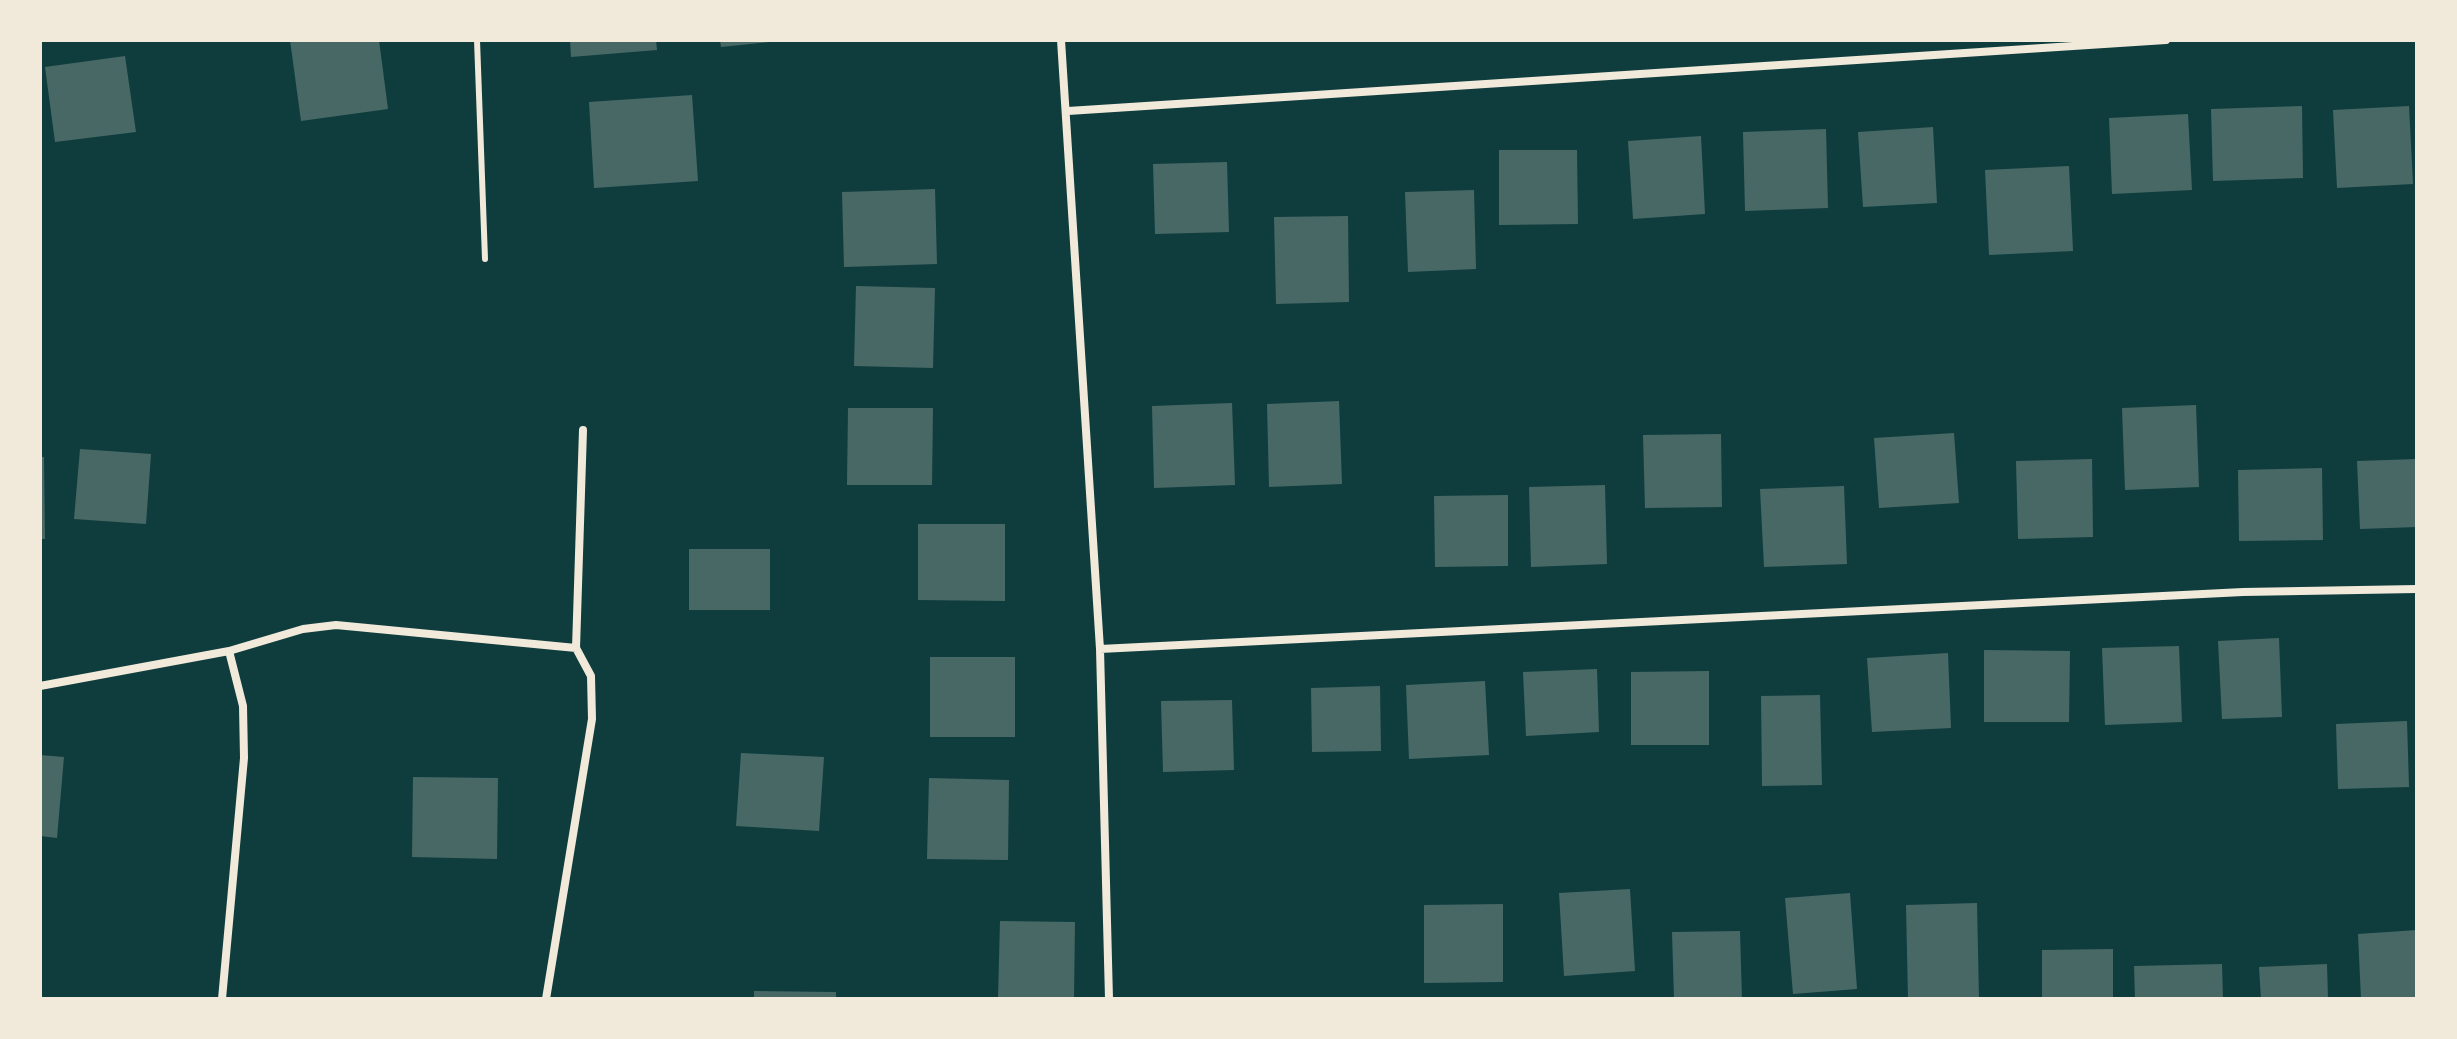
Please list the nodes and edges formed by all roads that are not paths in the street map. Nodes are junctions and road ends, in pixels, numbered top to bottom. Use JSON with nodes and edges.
{"nodes":[{"id":1,"x":477,"y":40,"type":"edge"},
{"id":2,"x":1061,"y":40,"type":"edge"},
{"id":3,"x":2166,"y":40,"type":"edge"},
{"id":4,"x":1068,"y":111,"type":"junction"},
{"id":5,"x":485,"y":259,"type":"dead end"},
{"id":6,"x":583,"y":430,"type":"dead end"},
{"id":7,"x":2417,"y":589,"type":"edge"},
{"id":8,"x":576,"y":648,"type":"junction"},
{"id":9,"x":1100,"y":649,"type":"junction"},
{"id":10,"x":229,"y":651,"type":"junction"},
{"id":11,"x":40,"y":686,"type":"edge"},
{"id":12,"x":222,"y":999,"type":"edge"},
{"id":13,"x":546,"y":999,"type":"edge"},
{"id":14,"x":1109,"y":999,"type":"edge"}],
"edges":[{"from":1,"to":5,"type":"lane"},
{"from":2,"to":4,"type":"street"},
{"from":3,"to":4,"type":"street"},
{"from":4,"to":9,"type":"street"},
{"from":6,"to":8,"type":"street"},
{"from":7,"to":9,"type":"street"},
{"from":8,"to":10,"type":"street"},
{"from":8,"to":13,"type":"street"},
{"from":9,"to":14,"type":"street"},
{"from":10,"to":11,"type":"street"},
{"from":10,"to":12,"type":"street"}]}
